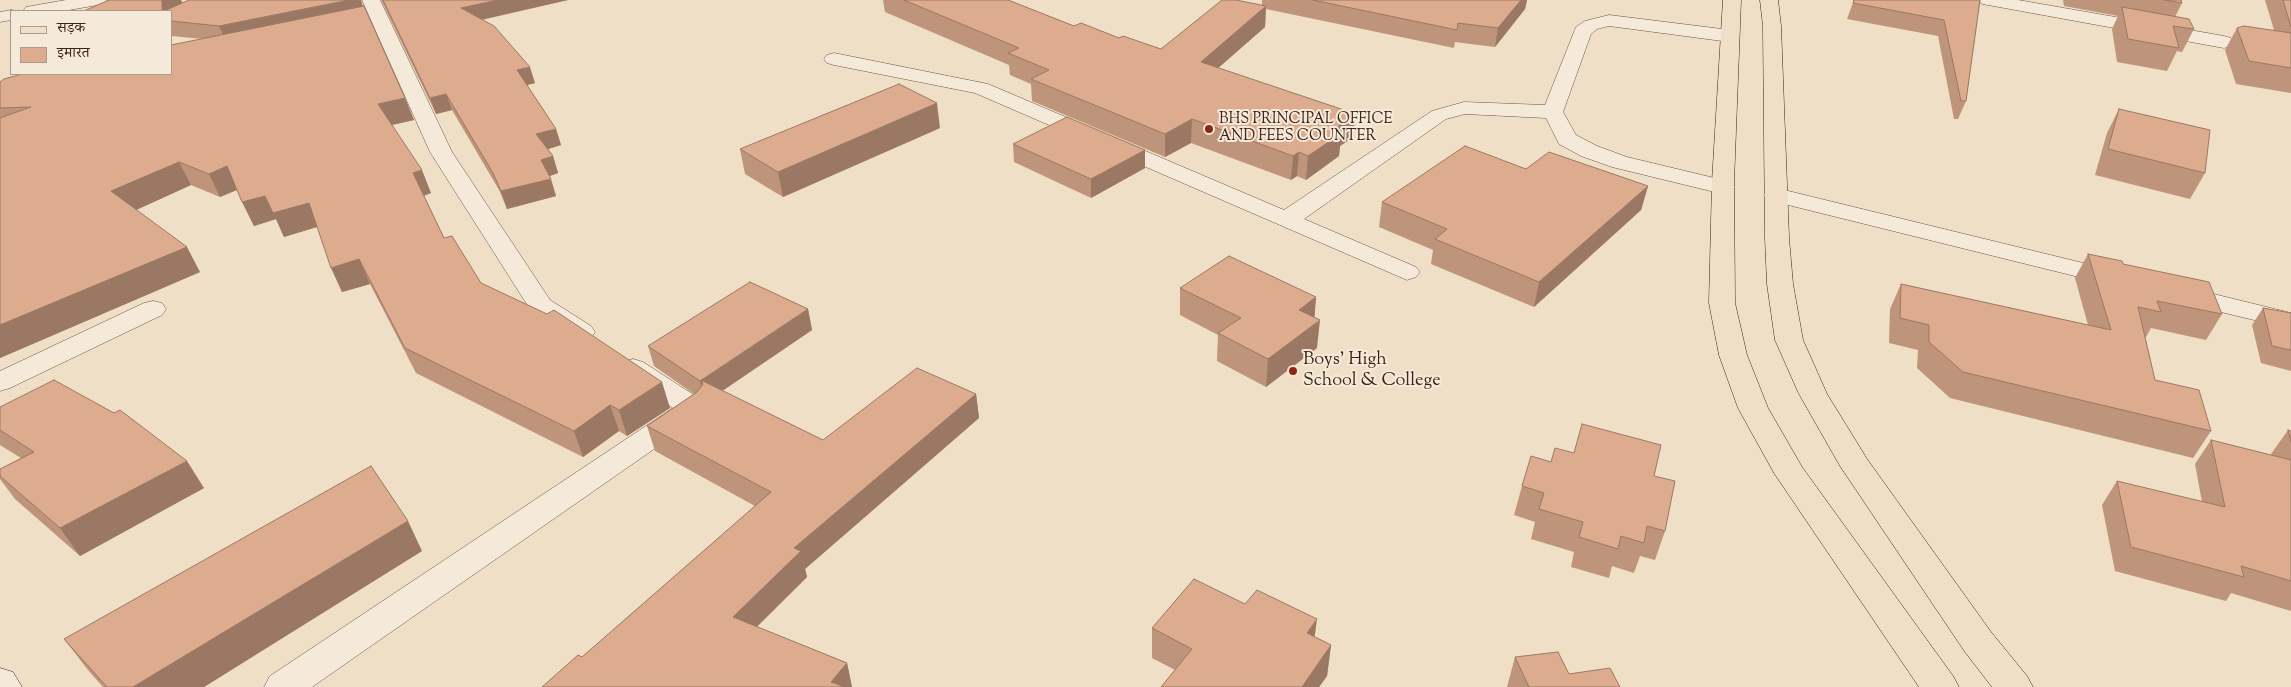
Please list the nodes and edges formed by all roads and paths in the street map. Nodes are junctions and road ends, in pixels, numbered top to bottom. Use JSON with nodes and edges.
{"nodes":[{"id":1,"x":98,"y":0,"type":"edge"},
{"id":2,"x":1732,"y":0,"type":"edge"},
{"id":3,"x":1769,"y":0,"type":"edge"},
{"id":4,"x":1988,"y":0,"type":"edge"},
{"id":5,"x":38,"y":10,"type":"edge"},
{"id":6,"x":370,"y":13,"type":"edge"},
{"id":7,"x":1730,"y":36,"type":"junction"},
{"id":8,"x":2224,"y":42,"type":"dead end"},
{"id":9,"x":834,"y":59,"type":"dead end"},
{"id":10,"x":1552,"y":112,"type":"junction"},
{"id":11,"x":1723,"y":186,"type":"junction"},
{"id":12,"x":1776,"y":194,"type":"junction"},
{"id":13,"x":1286,"y":220,"type":"junction"},
{"id":14,"x":1407,"y":272,"type":"dead end"},
{"id":15,"x":153,"y":309,"type":"dead end"},
{"id":16,"x":2291,"y":321,"type":"edge"},
{"id":17,"x":0,"y":382,"type":"edge"},
{"id":18,"x":0,"y":683,"type":"edge"},
{"id":19,"x":3,"y":687,"type":"edge"},
{"id":20,"x":283,"y":687,"type":"edge"},
{"id":21,"x":1940,"y":687,"type":"edge"},
{"id":22,"x":2014,"y":687,"type":"edge"}],
"edges":[{"from":1,"to":5,"type":"street"},
{"from":2,"to":7,"type":"main road"},
{"from":3,"to":12,"type":"main road"},
{"from":4,"to":8,"type":"street"},
{"from":6,"to":20,"type":"street"},
{"from":7,"to":10,"type":"street"},
{"from":7,"to":11,"type":"main road"},
{"from":9,"to":13,"type":"street"},
{"from":10,"to":11,"type":"street"},
{"from":10,"to":13,"type":"street"},
{"from":11,"to":21,"type":"main road"},
{"from":12,"to":16,"type":"street"},
{"from":12,"to":22,"type":"main road"},
{"from":13,"to":14,"type":"street"},
{"from":15,"to":17,"type":"street"},
{"from":18,"to":19,"type":"street"}]}
